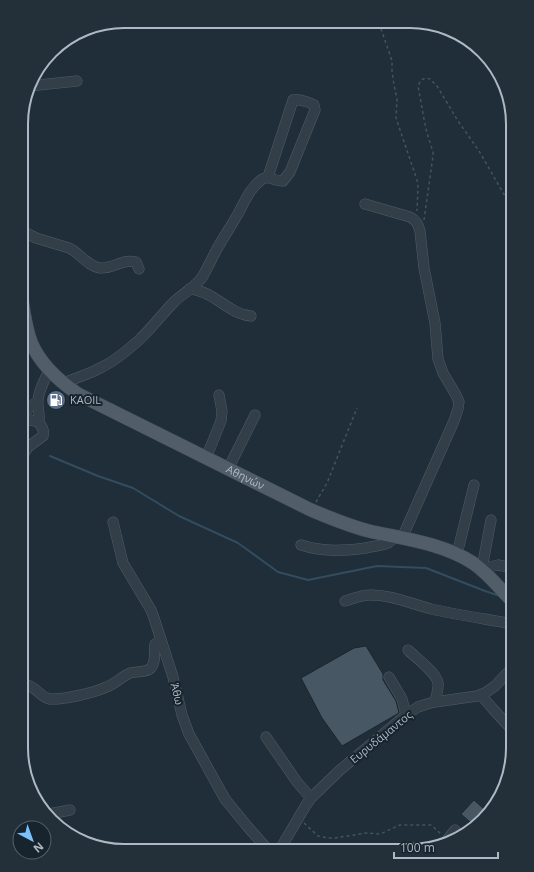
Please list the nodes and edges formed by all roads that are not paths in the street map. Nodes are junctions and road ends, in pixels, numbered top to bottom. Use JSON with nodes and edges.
{"nodes":[{"id":1,"x":77,"y":81,"type":"dead end"},
{"id":2,"x":36,"y":85,"type":"edge"},
{"id":3,"x":268,"y":177,"type":"junction"},
{"id":4,"x":365,"y":204,"type":"dead end"},
{"id":5,"x":28,"y":234,"type":"edge"},
{"id":6,"x":140,"y":269,"type":"dead end"},
{"id":7,"x":189,"y":289,"type":"junction"},
{"id":8,"x":251,"y":316,"type":"dead end"},
{"id":9,"x":28,"y":337,"type":"edge"},
{"id":10,"x":49,"y":370,"type":"junction"},
{"id":11,"x":63,"y":383,"type":"junction"},
{"id":12,"x":218,"y":395,"type":"dead end"},
{"id":13,"x":38,"y":401,"type":"junction"},
{"id":14,"x":28,"y":409,"type":"edge"},
{"id":15,"x":255,"y":415,"type":"dead end"},
{"id":16,"x":28,"y":420,"type":"edge"},
{"id":17,"x":38,"y":420,"type":"junction"},
{"id":18,"x":28,"y":446,"type":"edge"},
{"id":19,"x":206,"y":458,"type":"junction"},
{"id":20,"x":228,"y":469,"type":"junction"},
{"id":21,"x":474,"y":485,"type":"dead end"},
{"id":22,"x":491,"y":520,"type":"dead end"},
{"id":23,"x":113,"y":522,"type":"dead end"},
{"id":24,"x":399,"y":537,"type":"junction"},
{"id":25,"x":301,"y":545,"type":"dead end"},
{"id":26,"x":457,"y":554,"type":"junction"},
{"id":27,"x":506,"y":567,"type":"edge"},
{"id":28,"x":482,"y":569,"type":"junction"},
{"id":29,"x":506,"y":595,"type":"edge"},
{"id":30,"x":345,"y":601,"type":"dead end"},
{"id":31,"x":506,"y":623,"type":"edge"},
{"id":32,"x":162,"y":640,"type":"junction"},
{"id":33,"x":408,"y":650,"type":"dead end"},
{"id":34,"x":506,"y":674,"type":"edge"},
{"id":35,"x":389,"y":678,"type":"dead end"},
{"id":36,"x":28,"y":685,"type":"edge"},
{"id":37,"x":481,"y":695,"type":"junction"},
{"id":38,"x":435,"y":702,"type":"junction"},
{"id":39,"x":406,"y":715,"type":"junction"},
{"id":40,"x":506,"y":724,"type":"edge"},
{"id":41,"x":266,"y":737,"type":"dead end"},
{"id":42,"x":311,"y":798,"type":"junction"},
{"id":43,"x":70,"y":810,"type":"dead end"},
{"id":44,"x":53,"y":813,"type":"edge"},
{"id":45,"x":455,"y":830,"type":"road end"},
{"id":46,"x":451,"y":835,"type":"edge"},
{"id":47,"x":263,"y":844,"type":"edge"},
{"id":48,"x":283,"y":844,"type":"edge"}],
"edges":[{"from":1,"to":2,"type":"street"},
{"from":3,"to":3,"type":"street"},
{"from":3,"to":7,"type":"street"},
{"from":4,"to":24,"type":"street"},
{"from":5,"to":6,"type":"street"},
{"from":7,"to":8,"type":"street"},
{"from":7,"to":11,"type":"street"},
{"from":9,"to":10,"type":"main road","name":"Αθηνών"},
{"from":10,"to":11,"type":"main road","name":"Αθηνών"},
{"from":10,"to":13,"type":"street"},
{"from":11,"to":19,"type":"main road","name":"Αθηνών"},
{"from":12,"to":19,"type":"street"},
{"from":13,"to":14,"type":"street"},
{"from":13,"to":17,"type":"street"},
{"from":15,"to":20,"type":"street"},
{"from":16,"to":17,"type":"street"},
{"from":17,"to":18,"type":"street"},
{"from":19,"to":20,"type":"main road","name":"Αθηνών"},
{"from":20,"to":24,"type":"main road","name":"Αθηνών"},
{"from":21,"to":26,"type":"street"},
{"from":22,"to":28,"type":"street"},
{"from":23,"to":32,"type":"street","name":"Άθω"},
{"from":24,"to":25,"type":"street"},
{"from":24,"to":26,"type":"main road","name":"Αθηνών"},
{"from":26,"to":28,"type":"main road","name":"Αθηνών"},
{"from":27,"to":28,"type":"street"},
{"from":28,"to":29,"type":"main road","name":"Αθηνών"},
{"from":30,"to":31,"type":"street"},
{"from":32,"to":36,"type":"street"},
{"from":32,"to":47,"type":"street","name":"Άθω"},
{"from":33,"to":38,"type":"street"},
{"from":34,"to":37,"type":"street","name":"Ευρυδάμαντος"},
{"from":35,"to":39,"type":"street"},
{"from":37,"to":38,"type":"street","name":"Ευρυδάμαντος"},
{"from":37,"to":40,"type":"street"},
{"from":38,"to":39,"type":"street","name":"Ευρυδάμαντος"},
{"from":39,"to":42,"type":"street","name":"Ευρυδάμαντος"},
{"from":41,"to":42,"type":"street"},
{"from":42,"to":48,"type":"street","name":"Ευρυδάμαντος"},
{"from":43,"to":44,"type":"street"},
{"from":45,"to":46,"type":"street"}]}
